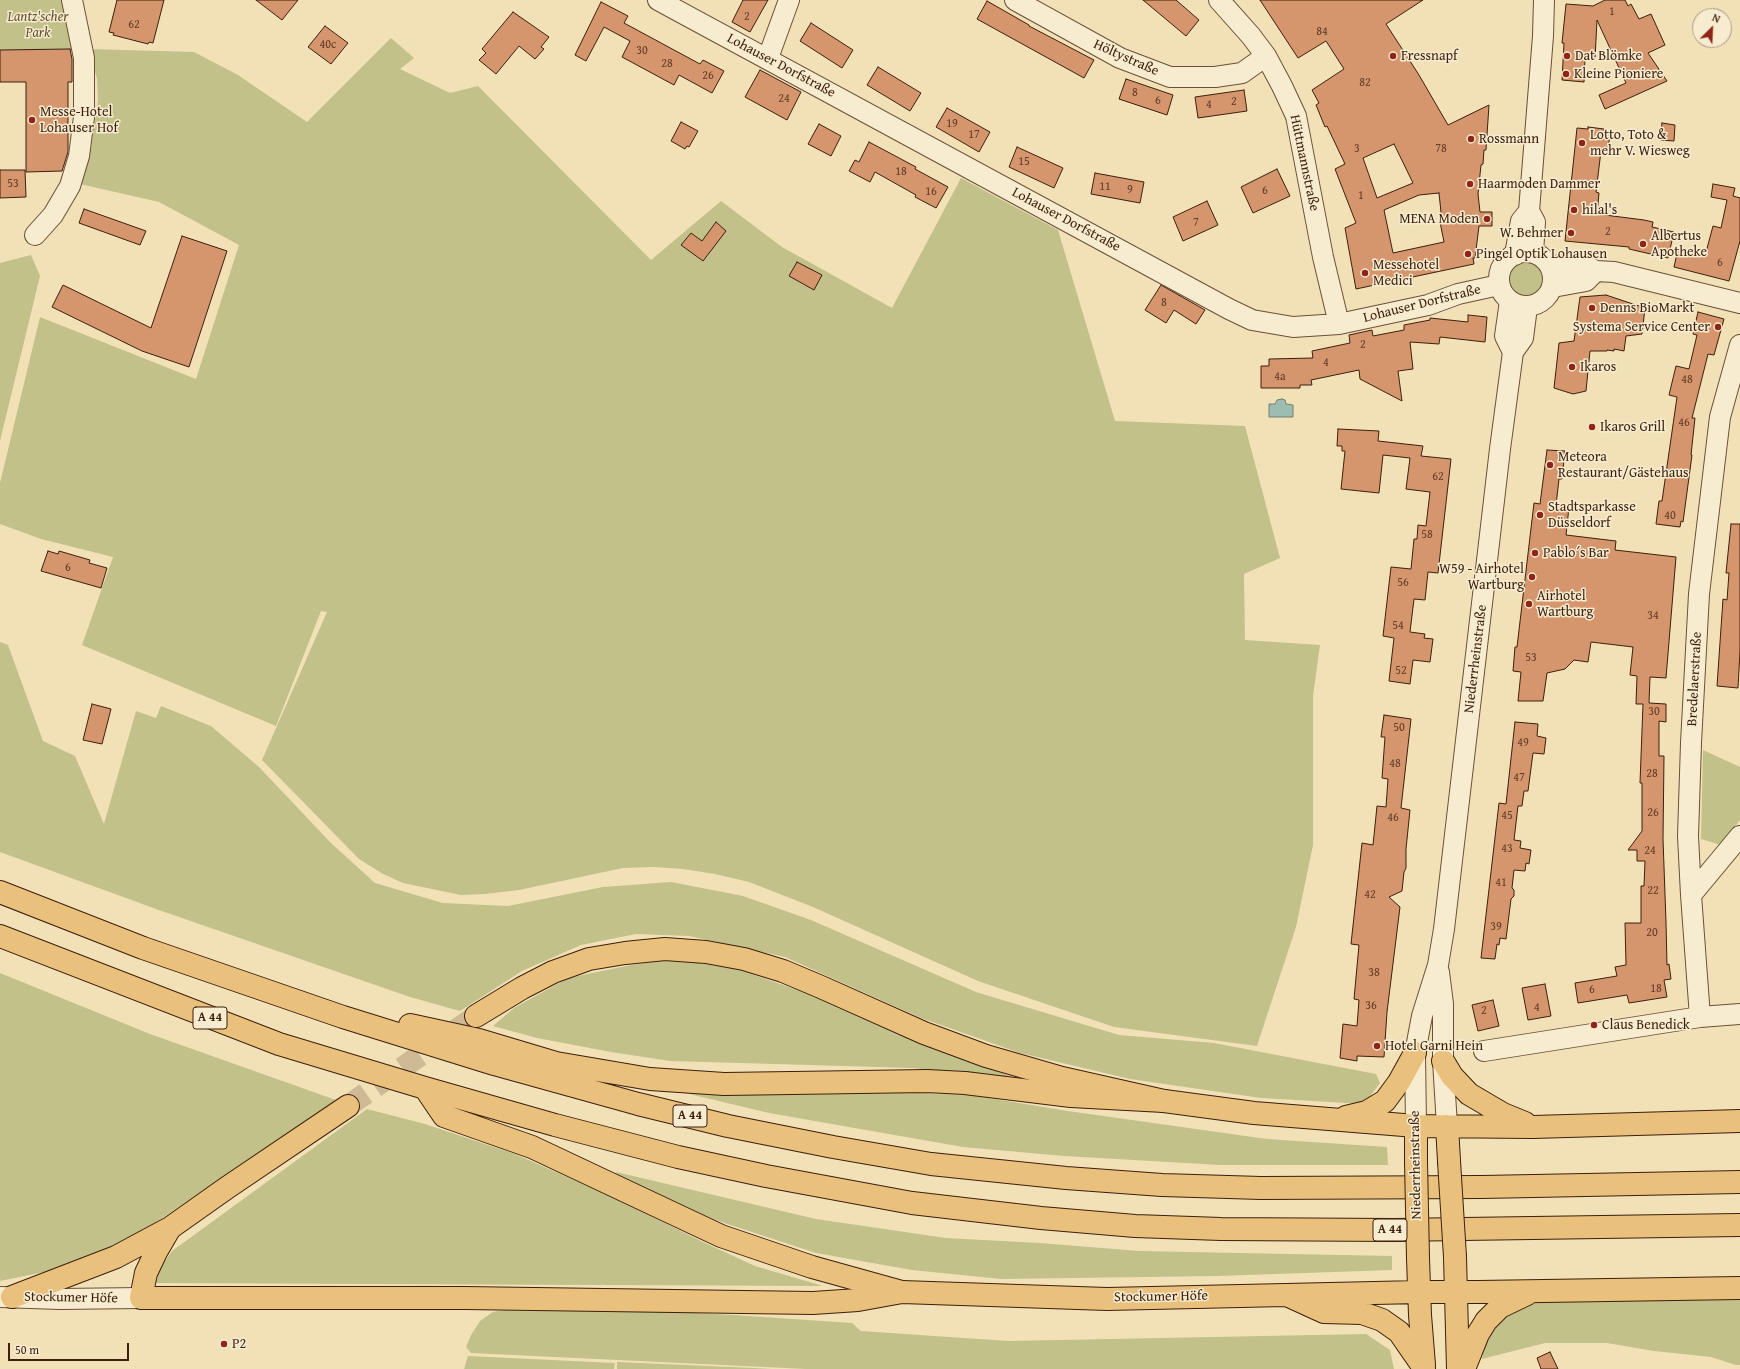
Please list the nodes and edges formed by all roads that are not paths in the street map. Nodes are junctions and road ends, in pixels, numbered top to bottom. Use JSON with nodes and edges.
{"nodes":[{"id":1,"x":72,"y":0,"type":"edge"},
{"id":2,"x":658,"y":0,"type":"edge"},
{"id":3,"x":789,"y":0,"type":"edge"},
{"id":4,"x":1015,"y":0,"type":"edge"},
{"id":5,"x":1219,"y":0,"type":"edge"},
{"id":6,"x":1544,"y":0,"type":"edge"},
{"id":7,"x":1266,"y":56,"type":"junction"},
{"id":8,"x":768,"y":58,"type":"junction"},
{"id":9,"x":36,"y":235,"type":"dead end"},
{"id":10,"x":1524,"y":254,"type":"junction"},
{"id":11,"x":1550,"y":266,"type":"junction"},
{"id":12,"x":1596,"y":271,"type":"junction"},
{"id":13,"x":1553,"y":287,"type":"junction"},
{"id":14,"x":1512,"y":298,"type":"junction"},
{"id":15,"x":1740,"y":303,"type":"edge"},
{"id":16,"x":1339,"y":324,"type":"junction"},
{"id":17,"x":1740,"y":345,"type":"edge"},
{"id":18,"x":1740,"y":836,"type":"edge"},
{"id":19,"x":0,"y":892,"type":"edge"},
{"id":20,"x":1691,"y":895,"type":"junction"},
{"id":21,"x":0,"y":936,"type":"edge"},
{"id":22,"x":1438,"y":965,"type":"junction"},
{"id":23,"x":1740,"y":1014,"type":"edge"},
{"id":24,"x":476,"y":1016,"type":"tunnel mouth"},
{"id":25,"x":343,"y":1017,"type":"junction"},
{"id":26,"x":1700,"y":1017,"type":"junction"},
{"id":27,"x":1484,"y":1051,"type":"dead end"},
{"id":28,"x":1415,"y":1053,"type":"junction"},
{"id":29,"x":1443,"y":1061,"type":"junction"},
{"id":30,"x":425,"y":1088,"type":"junction"},
{"id":31,"x":1164,"y":1101,"type":"junction"},
{"id":32,"x":348,"y":1106,"type":"tunnel mouth"},
{"id":33,"x":1337,"y":1120,"type":"junction"},
{"id":34,"x":1740,"y":1121,"type":"edge"},
{"id":35,"x":1416,"y":1126,"type":"junction"},
{"id":36,"x":1447,"y":1126,"type":"junction"},
{"id":37,"x":1533,"y":1127,"type":"junction"},
{"id":38,"x":1740,"y":1182,"type":"edge"},
{"id":39,"x":1740,"y":1225,"type":"edge"},
{"id":40,"x":170,"y":1228,"type":"junction"},
{"id":41,"x":1740,"y":1288,"type":"edge"},
{"id":42,"x":1533,"y":1291,"type":"junction"},
{"id":43,"x":902,"y":1292,"type":"junction"},
{"id":44,"x":1419,"y":1292,"type":"junction"},
{"id":45,"x":1456,"y":1292,"type":"junction"},
{"id":46,"x":1284,"y":1294,"type":"junction"},
{"id":47,"x":6,"y":1297,"type":"edge"},
{"id":48,"x":141,"y":1298,"type":"junction"},
{"id":49,"x":1424,"y":1369,"type":"edge"},
{"id":50,"x":1458,"y":1369,"type":"edge"},
{"id":51,"x":1464,"y":1369,"type":"edge"}],
"edges":[{"from":1,"to":9,"type":"street"},
{"from":2,"to":8,"type":"street","name":"Lohauser Dorfstraße"},
{"from":3,"to":8,"type":"street"},
{"from":4,"to":7,"type":"street","name":"Höltystraße"},
{"from":5,"to":7,"type":"street","name":"Hüttmannstraße"},
{"from":6,"to":10,"type":"street"},
{"from":7,"to":16,"type":"street","name":"Hüttmannstraße"},
{"from":8,"to":16,"type":"street","name":"Lohauser Dorfstraße"},
{"from":10,"to":11,"type":"street"},
{"from":10,"to":14,"type":"street","name":"Niederrheinstraße"},
{"from":11,"to":12,"type":"street"},
{"from":11,"to":13,"type":"street"},
{"from":12,"to":13,"type":"street"},
{"from":12,"to":15,"type":"street"},
{"from":13,"to":14,"type":"street"},
{"from":14,"to":16,"type":"street","name":"Lohauser Dorfstraße"},
{"from":14,"to":22,"type":"street","name":"Niederrheinstraße"},
{"from":17,"to":20,"type":"street","name":"Bredelaerstraße"},
{"from":18,"to":20,"type":"street"},
{"from":19,"to":25,"type":"main road","number":"A 44"},
{"from":20,"to":26,"type":"street","name":"Bredelaerstraße"},
{"from":21,"to":30,"type":"main road","number":"A 44"},
{"from":22,"to":28,"type":"street","name":"Niederrheinstraße"},
{"from":22,"to":29,"type":"street","name":"Niederrheinstraße"},
{"from":23,"to":26,"type":"street"},
{"from":24,"to":31,"type":"main road"},
{"from":25,"to":31,"type":"main road"},
{"from":25,"to":38,"type":"main road","number":"A 44"},
{"from":26,"to":27,"type":"street"},
{"from":28,"to":33,"type":"main road"},
{"from":28,"to":35,"type":"street","name":"Niederrheinstraße"},
{"from":29,"to":36,"type":"street","name":"Niederrheinstraße"},
{"from":29,"to":37,"type":"main road"},
{"from":30,"to":39,"type":"main road","number":"A 44"},
{"from":30,"to":43,"type":"main road"},
{"from":31,"to":33,"type":"main road"},
{"from":32,"to":40,"type":"main road"},
{"from":33,"to":35,"type":"main road"},
{"from":34,"to":37,"type":"main road"},
{"from":35,"to":36,"type":"main road"},
{"from":35,"to":44,"type":"main road","name":"Niederrheinstraße","bridge":true},
{"from":36,"to":37,"type":"main road"},
{"from":36,"to":45,"type":"main road","name":"Niederrheinstraße","bridge":true},
{"from":40,"to":47,"type":"main road"},
{"from":40,"to":48,"type":"main road"},
{"from":41,"to":42,"type":"main road","name":"Stockumer Höfe"},
{"from":42,"to":45,"type":"main road","name":"Stockumer Höfe"},
{"from":42,"to":51,"type":"main road"},
{"from":43,"to":46,"type":"main road","name":"Stockumer Höfe"},
{"from":43,"to":48,"type":"main road"},
{"from":44,"to":45,"type":"main road","name":"Stockumer Höfe"},
{"from":44,"to":46,"type":"main road","name":"Stockumer Höfe"},
{"from":44,"to":49,"type":"main road","name":"Niederrheinstraße"},
{"from":45,"to":50,"type":"main road","name":"Niederrheinstraße"},
{"from":46,"to":49,"type":"main road"},
{"from":47,"to":48,"type":"street","name":"Stockumer Höfe"}]}
